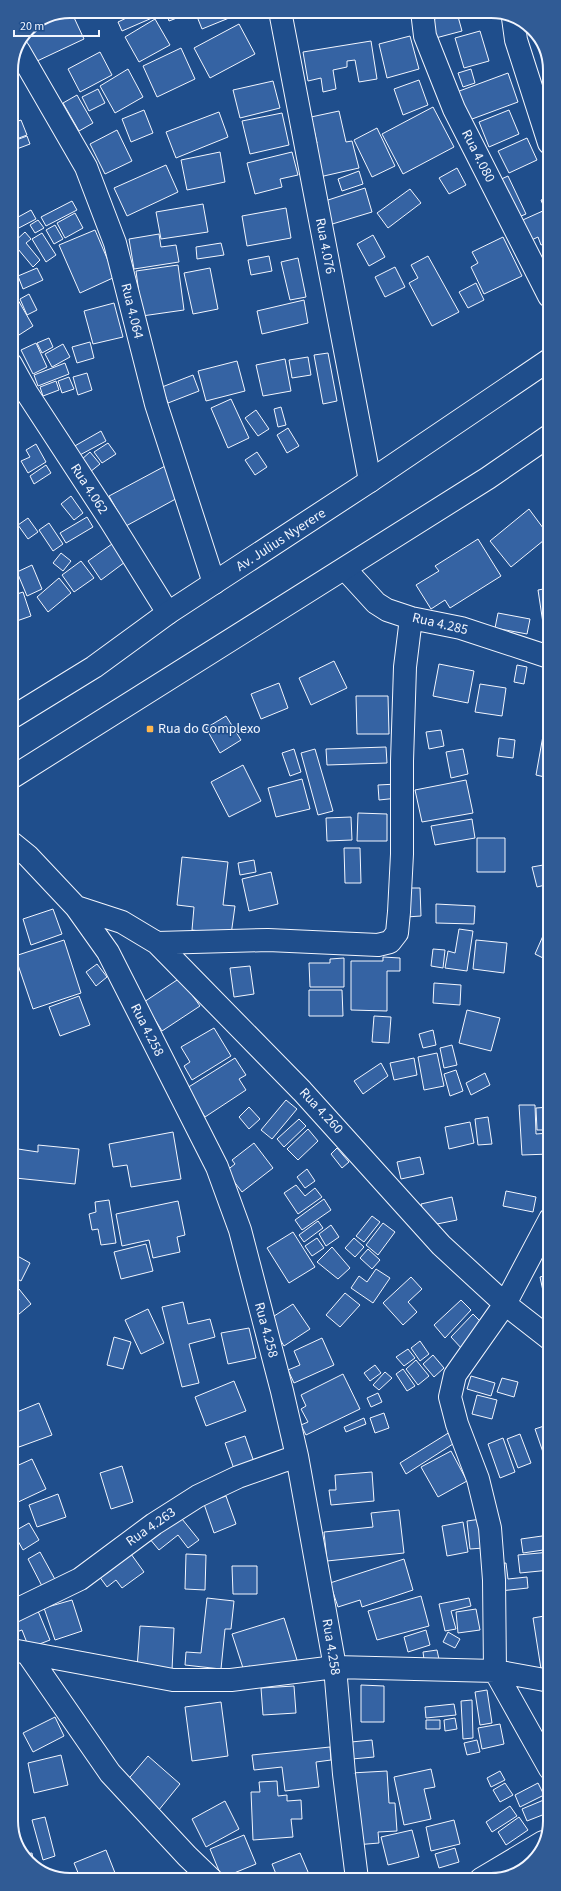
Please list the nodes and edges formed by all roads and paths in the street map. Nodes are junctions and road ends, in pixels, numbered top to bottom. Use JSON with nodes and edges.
{"nodes":[{"id":1,"x":281,"y":18,"type":"edge"},
{"id":2,"x":423,"y":18,"type":"edge"},
{"id":3,"x":514,"y":23,"type":"edge"},
{"id":4,"x":21,"y":54,"type":"edge"},
{"id":5,"x":543,"y":124,"type":"edge"},
{"id":6,"x":543,"y":284,"type":"edge"},
{"id":7,"x":543,"y":364,"type":"edge"},
{"id":8,"x":18,"y":377,"type":"edge"},
{"id":9,"x":543,"y":440,"type":"edge"},
{"id":10,"x":370,"y":481,"type":"junction"},
{"id":11,"x":345,"y":569,"type":"junction"},
{"id":12,"x":214,"y":583,"type":"junction"},
{"id":13,"x":168,"y":613,"type":"junction"},
{"id":14,"x":411,"y":618,"type":"junction"},
{"id":15,"x":543,"y":654,"type":"edge"},
{"id":16,"x":18,"y":714,"type":"edge"},
{"id":17,"x":18,"y":774,"type":"edge"},
{"id":18,"x":18,"y":848,"type":"edge"},
{"id":19,"x":76,"y":907,"type":"junction"},
{"id":20,"x":157,"y":943,"type":"junction"},
{"id":21,"x":543,"y":1232,"type":"edge"},
{"id":22,"x":505,"y":1304,"type":"junction"},
{"id":23,"x":543,"y":1334,"type":"edge"},
{"id":24,"x":297,"y":1456,"type":"junction"},
{"id":25,"x":18,"y":1609,"type":"edge"},
{"id":26,"x":19,"y":1652,"type":"edge"},
{"id":27,"x":335,"y":1667,"type":"junction"},
{"id":28,"x":494,"y":1671,"type":"junction"},
{"id":29,"x":543,"y":1680,"type":"edge"},
{"id":30,"x":543,"y":1757,"type":"edge"},
{"id":31,"x":533,"y":1851,"type":"edge"},
{"id":32,"x":205,"y":1873,"type":"edge"},
{"id":33,"x":356,"y":1873,"type":"edge"},
{"id":34,"x":492,"y":1873,"type":"edge"}],
"edges":[{"from":1,"to":10,"type":"street","name":"Rua 4.076"},
{"from":2,"to":6,"type":"street","name":"Rua 4.080"},
{"from":3,"to":5,"type":"street"},
{"from":4,"to":12,"type":"street","name":"Rua 4.064"},
{"from":7,"to":10,"type":"street","name":"Av. Julius Nyerere"},
{"from":8,"to":13,"type":"street","name":"Rua 4.062"},
{"from":9,"to":11,"type":"street"},
{"from":10,"to":12,"type":"street","name":"Av. Julius Nyerere"},
{"from":11,"to":14,"type":"street","name":"Rua 4.285"},
{"from":11,"to":17,"type":"street"},
{"from":12,"to":13,"type":"street","name":"Av. Julius Nyerere"},
{"from":13,"to":16,"type":"street","name":"Av. Julius Nyerere"},
{"from":14,"to":15,"type":"street","name":"Rua 4.285"},
{"from":14,"to":20,"type":"street"},
{"from":18,"to":19,"type":"street","name":"Rua 4.258"},
{"from":19,"to":20,"type":"street","name":"Rua 4.260"},
{"from":19,"to":24,"type":"street","name":"Rua 4.258"},
{"from":20,"to":22,"type":"street","name":"Rua 4.260"},
{"from":21,"to":22,"type":"street"},
{"from":22,"to":23,"type":"street","name":"Rua 4.260"},
{"from":22,"to":28,"type":"street"},
{"from":24,"to":25,"type":"street","name":"Rua 4.263"},
{"from":24,"to":27,"type":"street","name":"Rua 4.258"},
{"from":26,"to":27,"type":"street"},
{"from":26,"to":32,"type":"street"},
{"from":27,"to":28,"type":"street"},
{"from":27,"to":33,"type":"street","name":"Rua 4.258"},
{"from":28,"to":29,"type":"street"},
{"from":28,"to":30,"type":"street"},
{"from":31,"to":34,"type":"street"}]}
